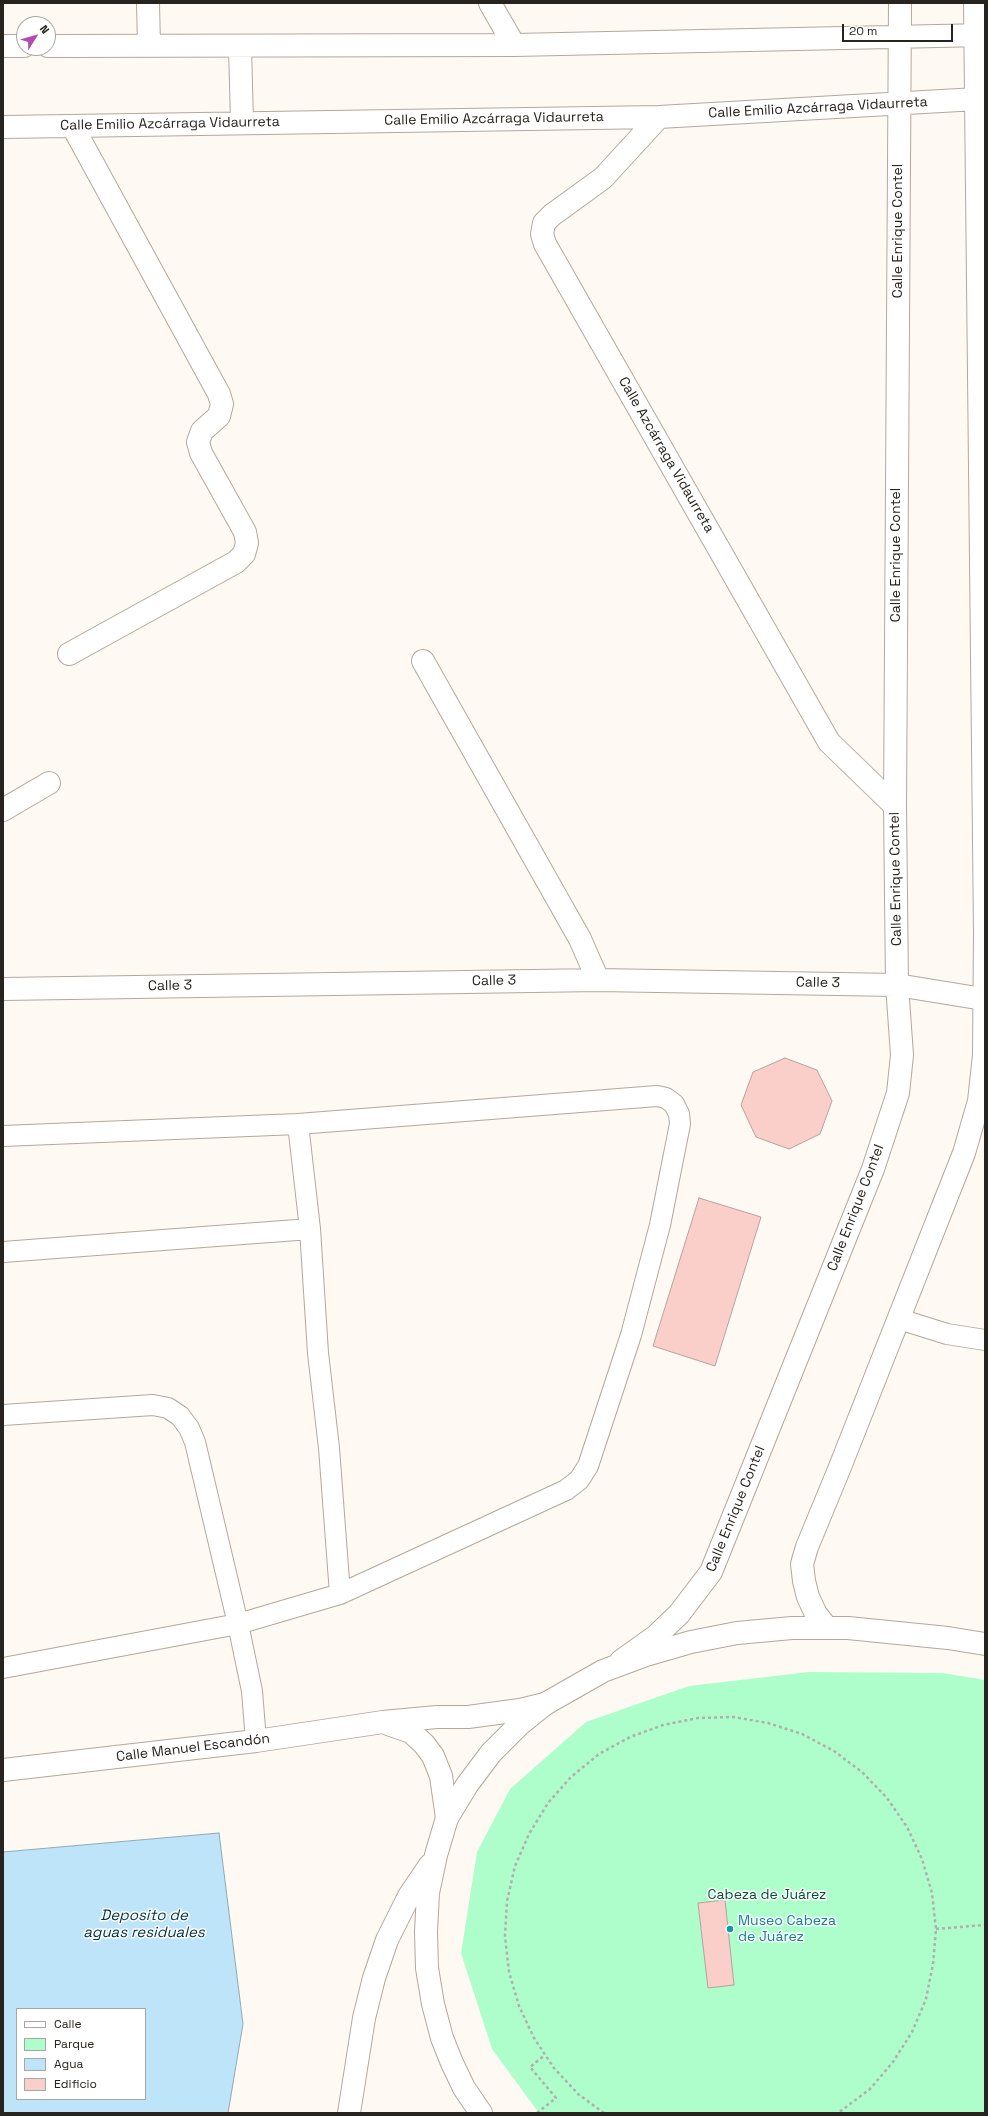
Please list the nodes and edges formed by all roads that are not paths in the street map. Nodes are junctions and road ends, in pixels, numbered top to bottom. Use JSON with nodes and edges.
{"nodes":[{"id":1,"x":148,"y":3,"type":"edge"},
{"id":2,"x":490,"y":3,"type":"edge"},
{"id":3,"x":900,"y":3,"type":"edge"},
{"id":4,"x":975,"y":3,"type":"edge"},
{"id":5,"x":980,"y":35,"type":"edge"},
{"id":6,"x":900,"y":37,"type":"junction"},
{"id":7,"x":514,"y":45,"type":"junction"},
{"id":8,"x":3,"y":46,"type":"edge"},
{"id":9,"x":16,"y":46,"type":"edge"},
{"id":10,"x":56,"y":46,"type":"edge"},
{"id":11,"x":150,"y":46,"type":"junction"},
{"id":12,"x":240,"y":47,"type":"junction"},
{"id":13,"x":981,"y":98,"type":"edge"},
{"id":14,"x":899,"y":103,"type":"junction"},
{"id":15,"x":659,"y":117,"type":"junction"},
{"id":16,"x":242,"y":122,"type":"junction"},
{"id":17,"x":3,"y":127,"type":"edge"},
{"id":18,"x":73,"y":127,"type":"junction"},
{"id":19,"x":69,"y":654,"type":"dead end"},
{"id":20,"x":423,"y":660,"type":"dead end"},
{"id":21,"x":49,"y":783,"type":"dead end"},
{"id":22,"x":895,"y":806,"type":"junction"},
{"id":23,"x":3,"y":810,"type":"edge"},
{"id":24,"x":598,"y":980,"type":"junction"},
{"id":25,"x":897,"y":984,"type":"junction"},
{"id":26,"x":3,"y":989,"type":"edge"},
{"id":27,"x":983,"y":999,"type":"junction"},
{"id":28,"x":298,"y":1124,"type":"junction"},
{"id":29,"x":3,"y":1136,"type":"edge"},
{"id":30,"x":310,"y":1229,"type":"junction"},
{"id":31,"x":3,"y":1252,"type":"edge"},
{"id":32,"x":899,"y":1319,"type":"junction"},
{"id":33,"x":985,"y":1340,"type":"edge"},
{"id":34,"x":3,"y":1415,"type":"edge"},
{"id":35,"x":340,"y":1594,"type":"junction"},
{"id":36,"x":238,"y":1624,"type":"junction"},
{"id":37,"x":827,"y":1628,"type":"junction"},
{"id":38,"x":985,"y":1644,"type":"edge"},
{"id":39,"x":3,"y":1668,"type":"edge"},
{"id":40,"x":604,"y":1671,"type":"junction"},
{"id":41,"x":545,"y":1704,"type":"junction"},
{"id":42,"x":383,"y":1722,"type":"junction"},
{"id":43,"x":256,"y":1741,"type":"junction"},
{"id":44,"x":3,"y":1770,"type":"edge"},
{"id":45,"x":447,"y":1818,"type":"junction"},
{"id":46,"x":436,"y":1855,"type":"junction"},
{"id":47,"x":349,"y":2113,"type":"edge"},
{"id":48,"x":481,"y":2113,"type":"edge"}],
"edges":[{"from":1,"to":11,"type":"street"},
{"from":2,"to":7,"type":"street"},
{"from":3,"to":6,"type":"street","name":"Calle Enrique Contel"},
{"from":4,"to":5,"type":"street"},
{"from":5,"to":6,"type":"street"},
{"from":5,"to":13,"type":"street"},
{"from":6,"to":7,"type":"street"},
{"from":6,"to":14,"type":"street","name":"Calle Enrique Contel"},
{"from":7,"to":12,"type":"street"},
{"from":8,"to":9,"type":"street"},
{"from":10,"to":11,"type":"street"},
{"from":11,"to":12,"type":"street"},
{"from":12,"to":16,"type":"street"},
{"from":13,"to":14,"type":"street","name":"Calle Emilio Azcárraga Vidaurreta"},
{"from":13,"to":27,"type":"street"},
{"from":14,"to":15,"type":"street","name":"Calle Emilio Azcárraga Vidaurreta"},
{"from":14,"to":22,"type":"street","name":"Calle Enrique Contel"},
{"from":15,"to":16,"type":"street","name":"Calle Emilio Azcárraga Vidaurreta"},
{"from":15,"to":22,"type":"street","name":"Calle Azcárraga Vidaurreta"},
{"from":16,"to":18,"type":"street","name":"Calle Emilio Azcárraga Vidaurreta"},
{"from":17,"to":18,"type":"street","name":"Calle Emilio Azcárraga Vidaurreta"},
{"from":18,"to":19,"type":"street"},
{"from":20,"to":24,"type":"street"},
{"from":21,"to":23,"type":"street"},
{"from":22,"to":25,"type":"street","name":"Calle Enrique Contel"},
{"from":24,"to":25,"type":"street","name":"Calle 3"},
{"from":24,"to":26,"type":"street","name":"Calle 3"},
{"from":25,"to":27,"type":"street","name":"Calle 3"},
{"from":25,"to":40,"type":"street","name":"Calle Enrique Contel"},
{"from":27,"to":32,"type":"street"},
{"from":28,"to":29,"type":"lane"},
{"from":28,"to":30,"type":"lane"},
{"from":28,"to":35,"type":"lane"},
{"from":30,"to":31,"type":"lane"},
{"from":30,"to":35,"type":"lane"},
{"from":32,"to":33,"type":"lane"},
{"from":32,"to":37,"type":"street"},
{"from":34,"to":36,"type":"lane"},
{"from":35,"to":36,"type":"lane"},
{"from":36,"to":39,"type":"lane"},
{"from":36,"to":43,"type":"lane"},
{"from":37,"to":38,"type":"street"},
{"from":37,"to":40,"type":"street"},
{"from":40,"to":41,"type":"street"},
{"from":41,"to":42,"type":"street","name":"Calle Manuel Escandón"},
{"from":41,"to":45,"type":"street"},
{"from":42,"to":43,"type":"street","name":"Calle Manuel Escandón"},
{"from":42,"to":45,"type":"street","name":"Calle Manuel Escandón"},
{"from":43,"to":44,"type":"street","name":"Calle Manuel Escandón"},
{"from":45,"to":46,"type":"street"},
{"from":46,"to":47,"type":"street"},
{"from":46,"to":48,"type":"street"}]}
